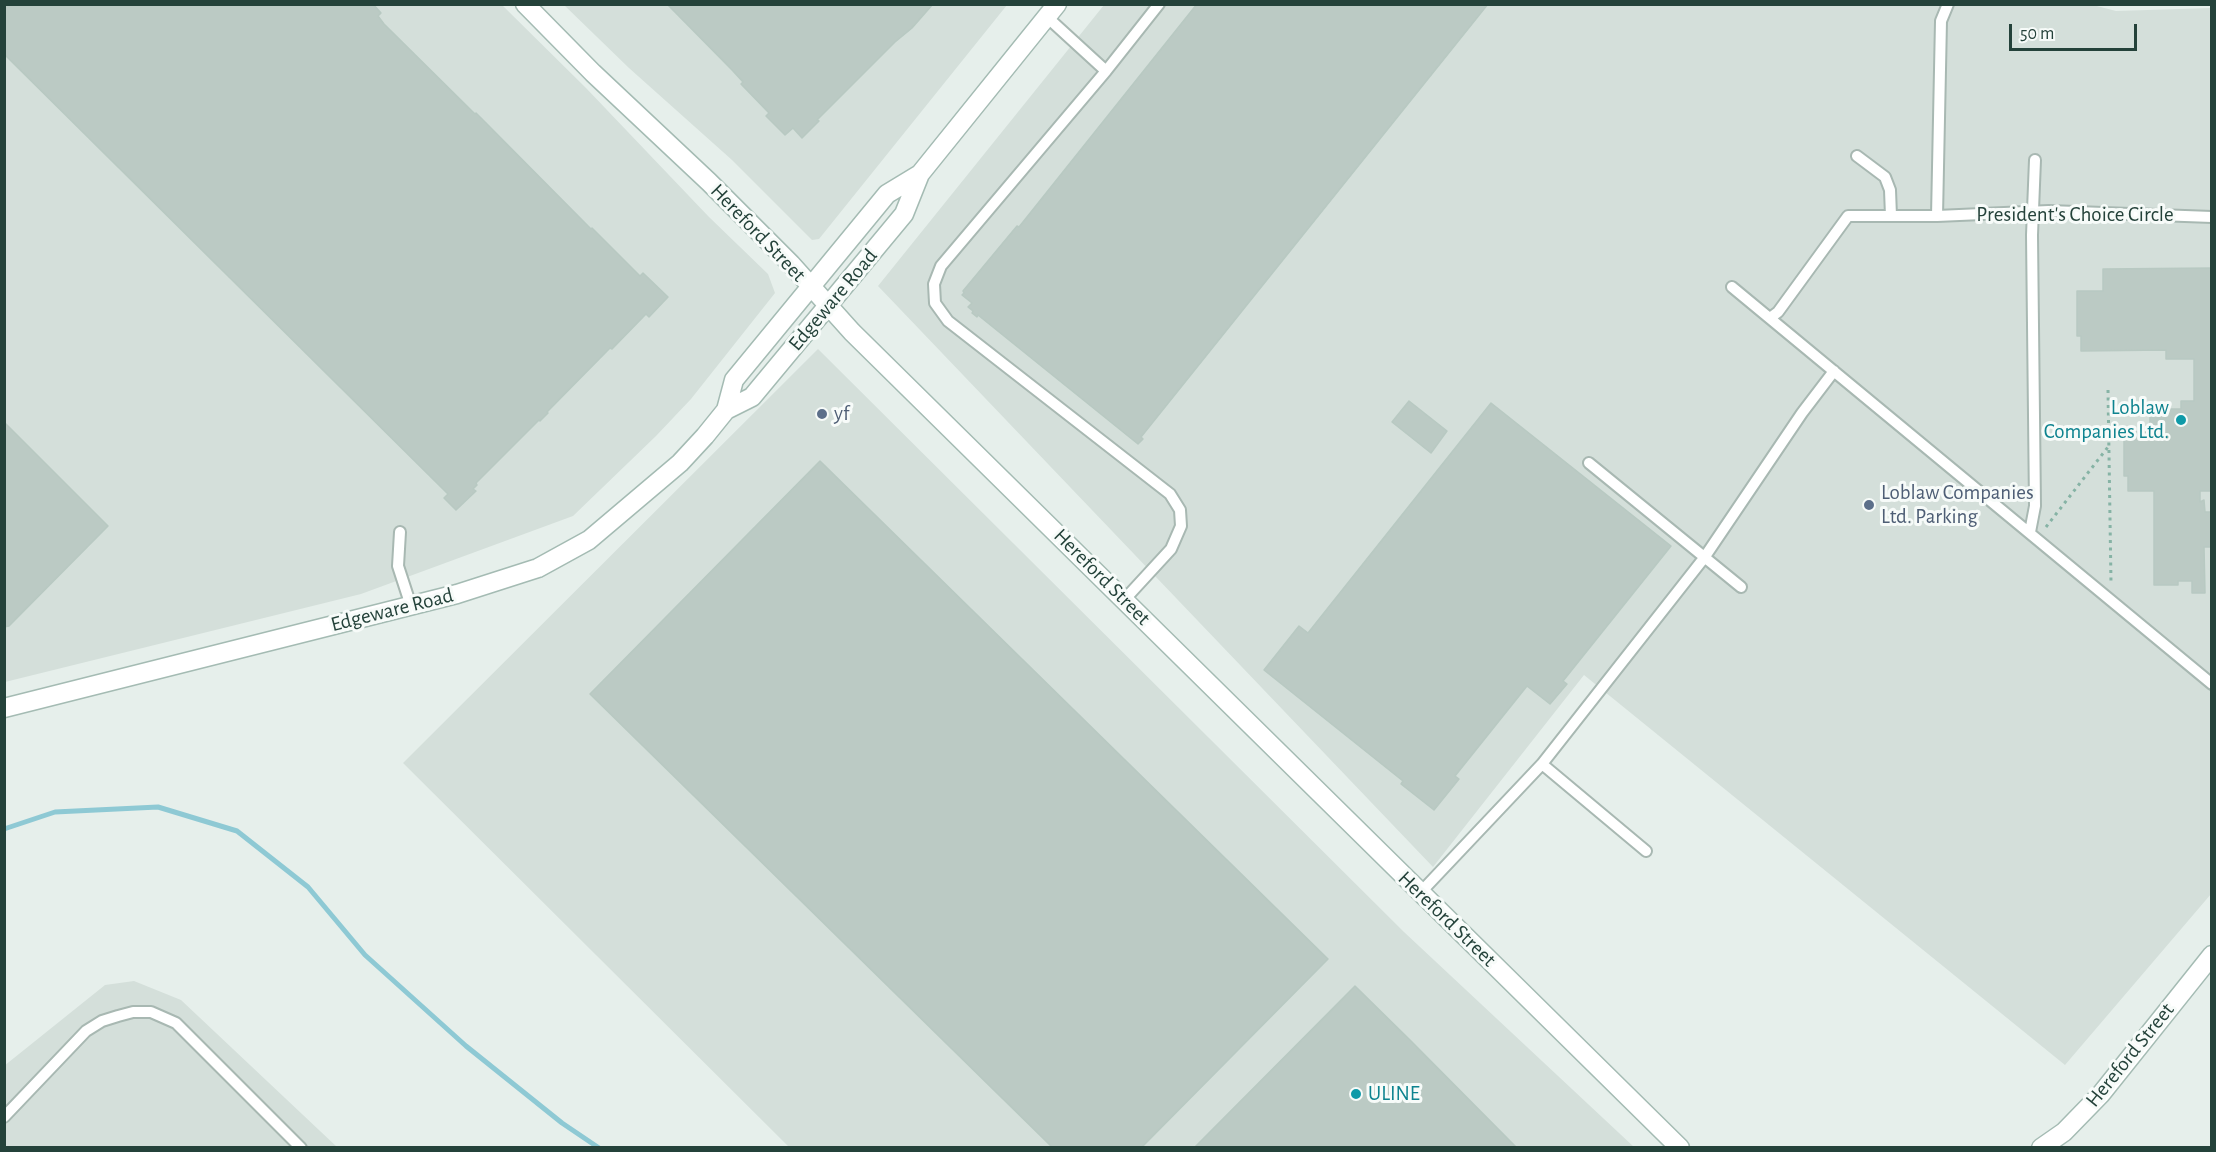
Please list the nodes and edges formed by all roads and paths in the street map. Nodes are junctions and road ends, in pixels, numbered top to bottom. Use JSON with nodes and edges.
{"nodes":[{"id":1,"x":525,"y":4,"type":"edge"},
{"id":2,"x":1159,"y":4,"type":"edge"},
{"id":3,"x":1948,"y":4,"type":"edge"},
{"id":4,"x":1052,"y":11,"type":"edge"},
{"id":5,"x":1106,"y":71,"type":"junction"},
{"id":6,"x":1857,"y":156,"type":"dead end"},
{"id":7,"x":2035,"y":159,"type":"dead end"},
{"id":8,"x":920,"y":174,"type":"junction"},
{"id":9,"x":2033,"y":211,"type":"junction"},
{"id":10,"x":1891,"y":216,"type":"junction"},
{"id":11,"x":1937,"y":216,"type":"junction"},
{"id":12,"x":2211,"y":217,"type":"edge"},
{"id":13,"x":811,"y":287,"type":"junction"},
{"id":14,"x":1732,"y":287,"type":"dead end"},
{"id":15,"x":828,"y":306,"type":"junction"},
{"id":16,"x":1770,"y":318,"type":"junction"},
{"id":17,"x":1834,"y":371,"type":"junction"},
{"id":18,"x":2108,"y":390,"type":"dead end"},
{"id":19,"x":726,"y":410,"type":"junction"},
{"id":20,"x":2109,"y":445,"type":"junction"},
{"id":21,"x":1589,"y":463,"type":"dead end"},
{"id":22,"x":400,"y":532,"type":"dead end"},
{"id":23,"x":2033,"y":535,"type":"junction"},
{"id":24,"x":1704,"y":558,"type":"junction"},
{"id":25,"x":1741,"y":587,"type":"dead end"},
{"id":26,"x":1125,"y":599,"type":"junction"},
{"id":27,"x":2111,"y":600,"type":"junction"},
{"id":28,"x":411,"y":606,"type":"junction"},
{"id":29,"x":2211,"y":684,"type":"edge"},
{"id":30,"x":4,"y":708,"type":"edge"},
{"id":31,"x":1542,"y":764,"type":"junction"},
{"id":32,"x":1646,"y":851,"type":"dead end"},
{"id":33,"x":1420,"y":893,"type":"junction"},
{"id":34,"x":2211,"y":955,"type":"edge"},
{"id":35,"x":4,"y":1117,"type":"edge"},
{"id":36,"x":301,"y":1148,"type":"edge"},
{"id":37,"x":1680,"y":1148,"type":"edge"},
{"id":38,"x":2041,"y":1148,"type":"edge"}],
"edges":[{"from":1,"to":13,"type":"street","name":"Hereford Street"},
{"from":2,"to":5,"type":"lane"},
{"from":3,"to":11,"type":"lane"},
{"from":4,"to":5,"type":"lane"},
{"from":4,"to":8,"type":"street","name":"Edgeware Road"},
{"from":5,"to":26,"type":"lane"},
{"from":6,"to":10,"type":"lane"},
{"from":7,"to":9,"type":"lane"},
{"from":8,"to":13,"type":"street","name":"Edgeware Road"},
{"from":8,"to":15,"type":"street","name":"Edgeware Road"},
{"from":9,"to":11,"type":"lane","name":"President's Choice Circle"},
{"from":9,"to":12,"type":"lane","name":"President's Choice Circle"},
{"from":9,"to":23,"type":"lane"},
{"from":10,"to":11,"type":"lane","name":"President's Choice Circle"},
{"from":10,"to":16,"type":"lane","name":"President's Choice Circle"},
{"from":13,"to":15,"type":"street","name":"Hereford Street"},
{"from":13,"to":19,"type":"street","name":"Edgeware Road"},
{"from":14,"to":16,"type":"lane"},
{"from":15,"to":19,"type":"street","name":"Edgeware Road"},
{"from":15,"to":26,"type":"street","name":"Hereford Street"},
{"from":16,"to":17,"type":"lane"},
{"from":17,"to":23,"type":"lane"},
{"from":17,"to":24,"type":"lane"},
{"from":18,"to":20,"type":"path"},
{"from":19,"to":28,"type":"street","name":"Edgeware Road"},
{"from":20,"to":23,"type":"path"},
{"from":20,"to":27,"type":"path"},
{"from":21,"to":24,"type":"lane"},
{"from":22,"to":28,"type":"lane"},
{"from":23,"to":27,"type":"lane"},
{"from":24,"to":25,"type":"lane"},
{"from":24,"to":31,"type":"lane"},
{"from":26,"to":33,"type":"street","name":"Hereford Street"},
{"from":27,"to":29,"type":"lane"},
{"from":28,"to":30,"type":"street","name":"Edgeware Road"},
{"from":31,"to":32,"type":"lane"},
{"from":31,"to":33,"type":"lane"},
{"from":33,"to":37,"type":"street","name":"Hereford Street"},
{"from":34,"to":38,"type":"street","name":"Hereford Street"},
{"from":35,"to":36,"type":"lane"}]}
